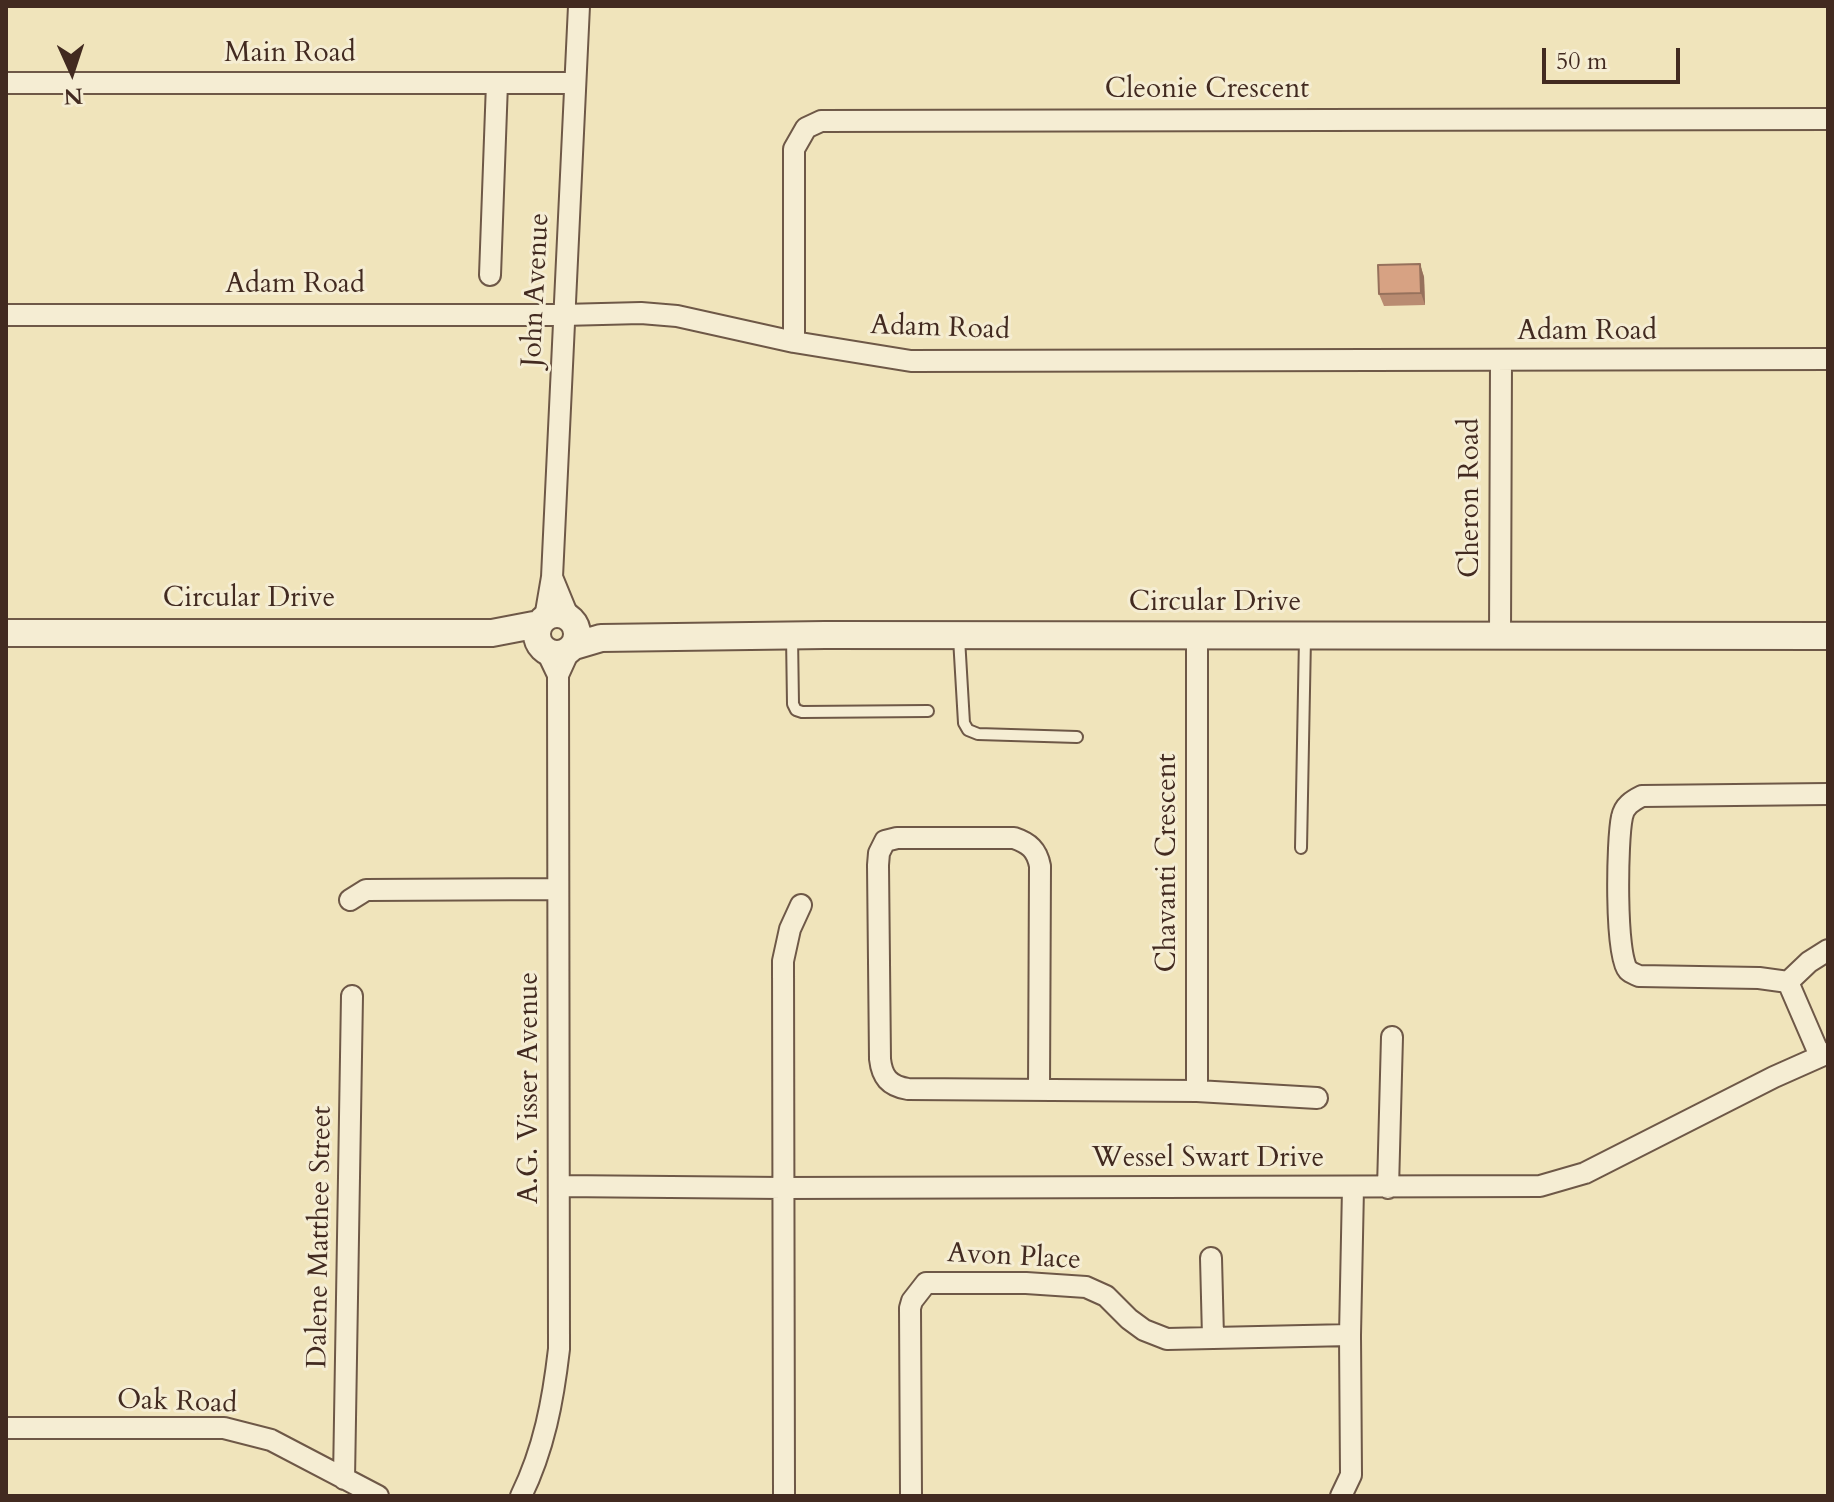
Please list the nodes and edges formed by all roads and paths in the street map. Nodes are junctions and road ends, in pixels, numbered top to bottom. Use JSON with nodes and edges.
{"nodes":[{"id":1,"x":579,"y":6,"type":"edge"},
{"id":2,"x":6,"y":83,"type":"edge"},
{"id":3,"x":497,"y":83,"type":"junction"},
{"id":4,"x":575,"y":83,"type":"junction"},
{"id":5,"x":1828,"y":119,"type":"edge"},
{"id":6,"x":490,"y":275,"type":"dead end"},
{"id":7,"x":6,"y":315,"type":"edge"},
{"id":8,"x":563,"y":315,"type":"junction"},
{"id":9,"x":794,"y":342,"type":"junction"},
{"id":10,"x":1828,"y":359,"type":"edge"},
{"id":11,"x":1501,"y":361,"type":"junction"},
{"id":12,"x":6,"y":633,"type":"edge"},
{"id":13,"x":792,"y":635,"type":"junction"},
{"id":14,"x":959,"y":636,"type":"junction"},
{"id":15,"x":1197,"y":636,"type":"junction"},
{"id":16,"x":1305,"y":636,"type":"junction"},
{"id":17,"x":1500,"y":636,"type":"junction"},
{"id":18,"x":1828,"y":636,"type":"edge"},
{"id":19,"x":557,"y":639,"type":"junction"},
{"id":20,"x":928,"y":711,"type":"dead end"},
{"id":21,"x":1077,"y":737,"type":"dead end"},
{"id":22,"x":1828,"y":794,"type":"edge"},
{"id":23,"x":1301,"y":848,"type":"dead end"},
{"id":24,"x":558,"y":889,"type":"junction"},
{"id":25,"x":350,"y":900,"type":"dead end"},
{"id":26,"x":801,"y":905,"type":"dead end"},
{"id":27,"x":1828,"y":950,"type":"edge"},
{"id":28,"x":1788,"y":982,"type":"junction"},
{"id":29,"x":352,"y":996,"type":"dead end"},
{"id":30,"x":1392,"y":1037,"type":"dead end"},
{"id":31,"x":1824,"y":1054,"type":"edge"},
{"id":32,"x":1039,"y":1090,"type":"junction"},
{"id":33,"x":1197,"y":1091,"type":"junction"},
{"id":34,"x":1317,"y":1098,"type":"dead end"},
{"id":35,"x":559,"y":1186,"type":"junction"},
{"id":36,"x":782,"y":1188,"type":"junction"},
{"id":37,"x":1353,"y":1188,"type":"junction"},
{"id":38,"x":1388,"y":1188,"type":"junction"},
{"id":39,"x":1211,"y":1258,"type":"dead end"},
{"id":40,"x":1350,"y":1335,"type":"junction"},
{"id":41,"x":1213,"y":1337,"type":"junction"},
{"id":42,"x":6,"y":1428,"type":"edge"},
{"id":43,"x":344,"y":1479,"type":"junction"},
{"id":44,"x":1343,"y":1495,"type":"edge"},
{"id":45,"x":378,"y":1496,"type":"edge"},
{"id":46,"x":521,"y":1496,"type":"edge"},
{"id":47,"x":784,"y":1496,"type":"edge"},
{"id":48,"x":911,"y":1496,"type":"edge"}],
"edges":[{"from":1,"to":4,"type":"street","name":"John Avenue"},
{"from":2,"to":3,"type":"street","name":"Main Road"},
{"from":3,"to":4,"type":"street","name":"Main Road"},
{"from":3,"to":6,"type":"street"},
{"from":4,"to":8,"type":"street","name":"John Avenue"},
{"from":5,"to":9,"type":"street","name":"Cleonie Crescent"},
{"from":7,"to":8,"type":"street","name":"Adam Road"},
{"from":8,"to":9,"type":"street","name":"Adam Road"},
{"from":8,"to":19,"type":"street","name":"John Avenue"},
{"from":9,"to":11,"type":"street","name":"Adam Road"},
{"from":10,"to":11,"type":"street","name":"Adam Road"},
{"from":11,"to":17,"type":"street","name":"Cheron Road"},
{"from":12,"to":19,"type":"street","name":"Circular Drive"},
{"from":13,"to":14,"type":"street","name":"Circular Drive"},
{"from":13,"to":19,"type":"street","name":"Circular Drive"},
{"from":13,"to":20,"type":"lane"},
{"from":14,"to":15,"type":"street","name":"Circular Drive"},
{"from":14,"to":21,"type":"lane"},
{"from":15,"to":16,"type":"street","name":"Circular Drive"},
{"from":15,"to":33,"type":"street","name":"Chavanti Crescent"},
{"from":16,"to":17,"type":"street","name":"Circular Drive"},
{"from":16,"to":23,"type":"lane"},
{"from":17,"to":18,"type":"street","name":"Circular Drive"},
{"from":19,"to":24,"type":"street","name":"A.G. Visser Avenue"},
{"from":22,"to":28,"type":"street"},
{"from":24,"to":25,"type":"street"},
{"from":24,"to":35,"type":"street","name":"A.G. Visser Avenue"},
{"from":26,"to":36,"type":"street"},
{"from":27,"to":28,"type":"street"},
{"from":28,"to":31,"type":"street"},
{"from":29,"to":43,"type":"street","name":"Dalene Matthee Street"},
{"from":30,"to":38,"type":"street"},
{"from":31,"to":38,"type":"street","name":"Wessel Swart Drive"},
{"from":32,"to":32,"type":"street"},
{"from":32,"to":33,"type":"street"},
{"from":33,"to":34,"type":"street"},
{"from":35,"to":36,"type":"street","name":"Wessel Swart Drive"},
{"from":35,"to":46,"type":"street","name":"A.G. Visser Avenue"},
{"from":36,"to":37,"type":"street","name":"Wessel Swart Drive"},
{"from":36,"to":47,"type":"street"},
{"from":37,"to":38,"type":"street","name":"Wessel Swart Drive"},
{"from":37,"to":40,"type":"street"},
{"from":39,"to":41,"type":"street"},
{"from":40,"to":41,"type":"street","name":"Avon Place"},
{"from":40,"to":44,"type":"street"},
{"from":41,"to":48,"type":"street","name":"Avon Place"},
{"from":42,"to":43,"type":"street","name":"Oak Road"},
{"from":43,"to":45,"type":"street","name":"Oak Road"}]}
